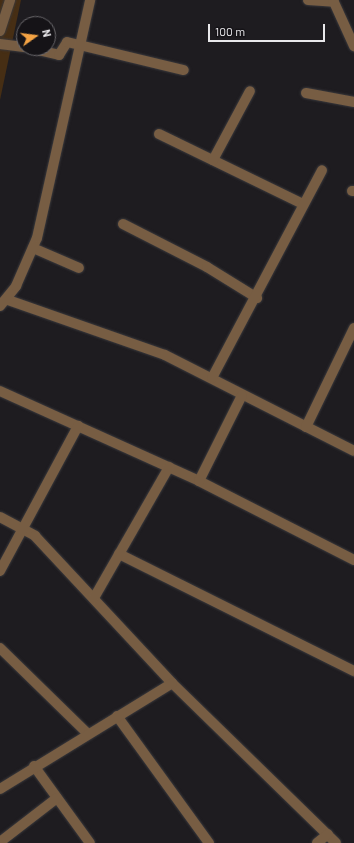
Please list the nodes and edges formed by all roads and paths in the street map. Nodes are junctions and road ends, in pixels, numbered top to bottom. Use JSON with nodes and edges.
{"nodes":[{"id":1,"x":10,"y":0,"type":"edge"},
{"id":2,"x":90,"y":0,"type":"edge"},
{"id":3,"x":308,"y":0,"type":"edge"},
{"id":4,"x":333,"y":1,"type":"edge"},
{"id":5,"x":350,"y":29,"type":"edge"},
{"id":6,"x":0,"y":31,"type":"edge"},
{"id":7,"x":0,"y":44,"type":"edge"},
{"id":8,"x":83,"y":45,"type":"junction"},
{"id":9,"x":16,"y":46,"type":"edge"},
{"id":10,"x":354,"y":46,"type":"edge"},
{"id":11,"x":56,"y":54,"type":"edge"},
{"id":12,"x":184,"y":70,"type":"dead end"},
{"id":13,"x":250,"y":91,"type":"dead end"},
{"id":14,"x":306,"y":93,"type":"dead end"},
{"id":15,"x":354,"y":102,"type":"edge"},
{"id":16,"x":160,"y":134,"type":"dead end"},
{"id":17,"x":213,"y":160,"type":"junction"},
{"id":18,"x":322,"y":170,"type":"dead end"},
{"id":19,"x":303,"y":204,"type":"junction"},
{"id":20,"x":123,"y":224,"type":"dead end"},
{"id":21,"x":33,"y":248,"type":"junction"},
{"id":22,"x":79,"y":268,"type":"dead end"},
{"id":23,"x":256,"y":298,"type":"junction"},
{"id":24,"x":4,"y":303,"type":"edge"},
{"id":25,"x":353,"y":333,"type":"edge"},
{"id":26,"x":212,"y":378,"type":"junction"},
{"id":27,"x":0,"y":391,"type":"edge"},
{"id":28,"x":242,"y":395,"type":"junction"},
{"id":29,"x":78,"y":426,"type":"junction"},
{"id":30,"x":306,"y":427,"type":"junction"},
{"id":31,"x":354,"y":451,"type":"edge"},
{"id":32,"x":169,"y":467,"type":"junction"},
{"id":33,"x":199,"y":480,"type":"junction"},
{"id":34,"x":0,"y":517,"type":"edge"},
{"id":35,"x":24,"y":528,"type":"junction"},
{"id":36,"x":119,"y":554,"type":"junction"},
{"id":37,"x":354,"y":560,"type":"edge"},
{"id":38,"x":0,"y":571,"type":"edge"},
{"id":39,"x":94,"y":598,"type":"junction"},
{"id":40,"x":0,"y":648,"type":"edge"},
{"id":41,"x":354,"y":670,"type":"edge"},
{"id":42,"x":172,"y":683,"type":"junction"},
{"id":43,"x":117,"y":716,"type":"junction"},
{"id":44,"x":87,"y":733,"type":"junction"},
{"id":45,"x":34,"y":766,"type":"junction"},
{"id":46,"x":2,"y":784,"type":"edge"},
{"id":47,"x":57,"y":798,"type":"junction"},
{"id":48,"x":328,"y":834,"type":"junction"},
{"id":49,"x":0,"y":842,"type":"edge"},
{"id":50,"x":90,"y":843,"type":"edge"},
{"id":51,"x":209,"y":843,"type":"edge"},
{"id":52,"x":317,"y":843,"type":"edge"},
{"id":53,"x":336,"y":843,"type":"edge"}],
"edges":[{"from":1,"to":6,"type":"street"},
{"from":2,"to":8,"type":"street"},
{"from":3,"to":4,"type":"street"},
{"from":4,"to":5,"type":"street"},
{"from":5,"to":10,"type":"street"},
{"from":7,"to":9,"type":"street"},
{"from":8,"to":11,"type":"street"},
{"from":8,"to":12,"type":"street"},
{"from":8,"to":21,"type":"street"},
{"from":13,"to":17,"type":"street"},
{"from":14,"to":15,"type":"street"},
{"from":16,"to":17,"type":"street"},
{"from":17,"to":19,"type":"street"},
{"from":18,"to":19,"type":"street"},
{"from":19,"to":23,"type":"street"},
{"from":20,"to":23,"type":"street"},
{"from":21,"to":22,"type":"street"},
{"from":21,"to":24,"type":"street"},
{"from":23,"to":26,"type":"street"},
{"from":24,"to":26,"type":"street"},
{"from":25,"to":30,"type":"street"},
{"from":26,"to":28,"type":"street"},
{"from":27,"to":29,"type":"street"},
{"from":28,"to":30,"type":"street"},
{"from":28,"to":33,"type":"street"},
{"from":29,"to":32,"type":"street"},
{"from":29,"to":35,"type":"street"},
{"from":30,"to":31,"type":"street"},
{"from":32,"to":33,"type":"street"},
{"from":32,"to":36,"type":"street"},
{"from":33,"to":37,"type":"street"},
{"from":34,"to":35,"type":"street"},
{"from":35,"to":38,"type":"street"},
{"from":35,"to":39,"type":"street"},
{"from":36,"to":39,"type":"street"},
{"from":36,"to":41,"type":"street"},
{"from":39,"to":42,"type":"street"},
{"from":40,"to":44,"type":"street"},
{"from":42,"to":43,"type":"street"},
{"from":42,"to":48,"type":"street"},
{"from":43,"to":44,"type":"street"},
{"from":43,"to":51,"type":"street"},
{"from":44,"to":45,"type":"street"},
{"from":45,"to":46,"type":"street"},
{"from":45,"to":47,"type":"street"},
{"from":47,"to":49,"type":"street"},
{"from":47,"to":50,"type":"street"},
{"from":48,"to":52,"type":"street"},
{"from":48,"to":53,"type":"street"}]}
